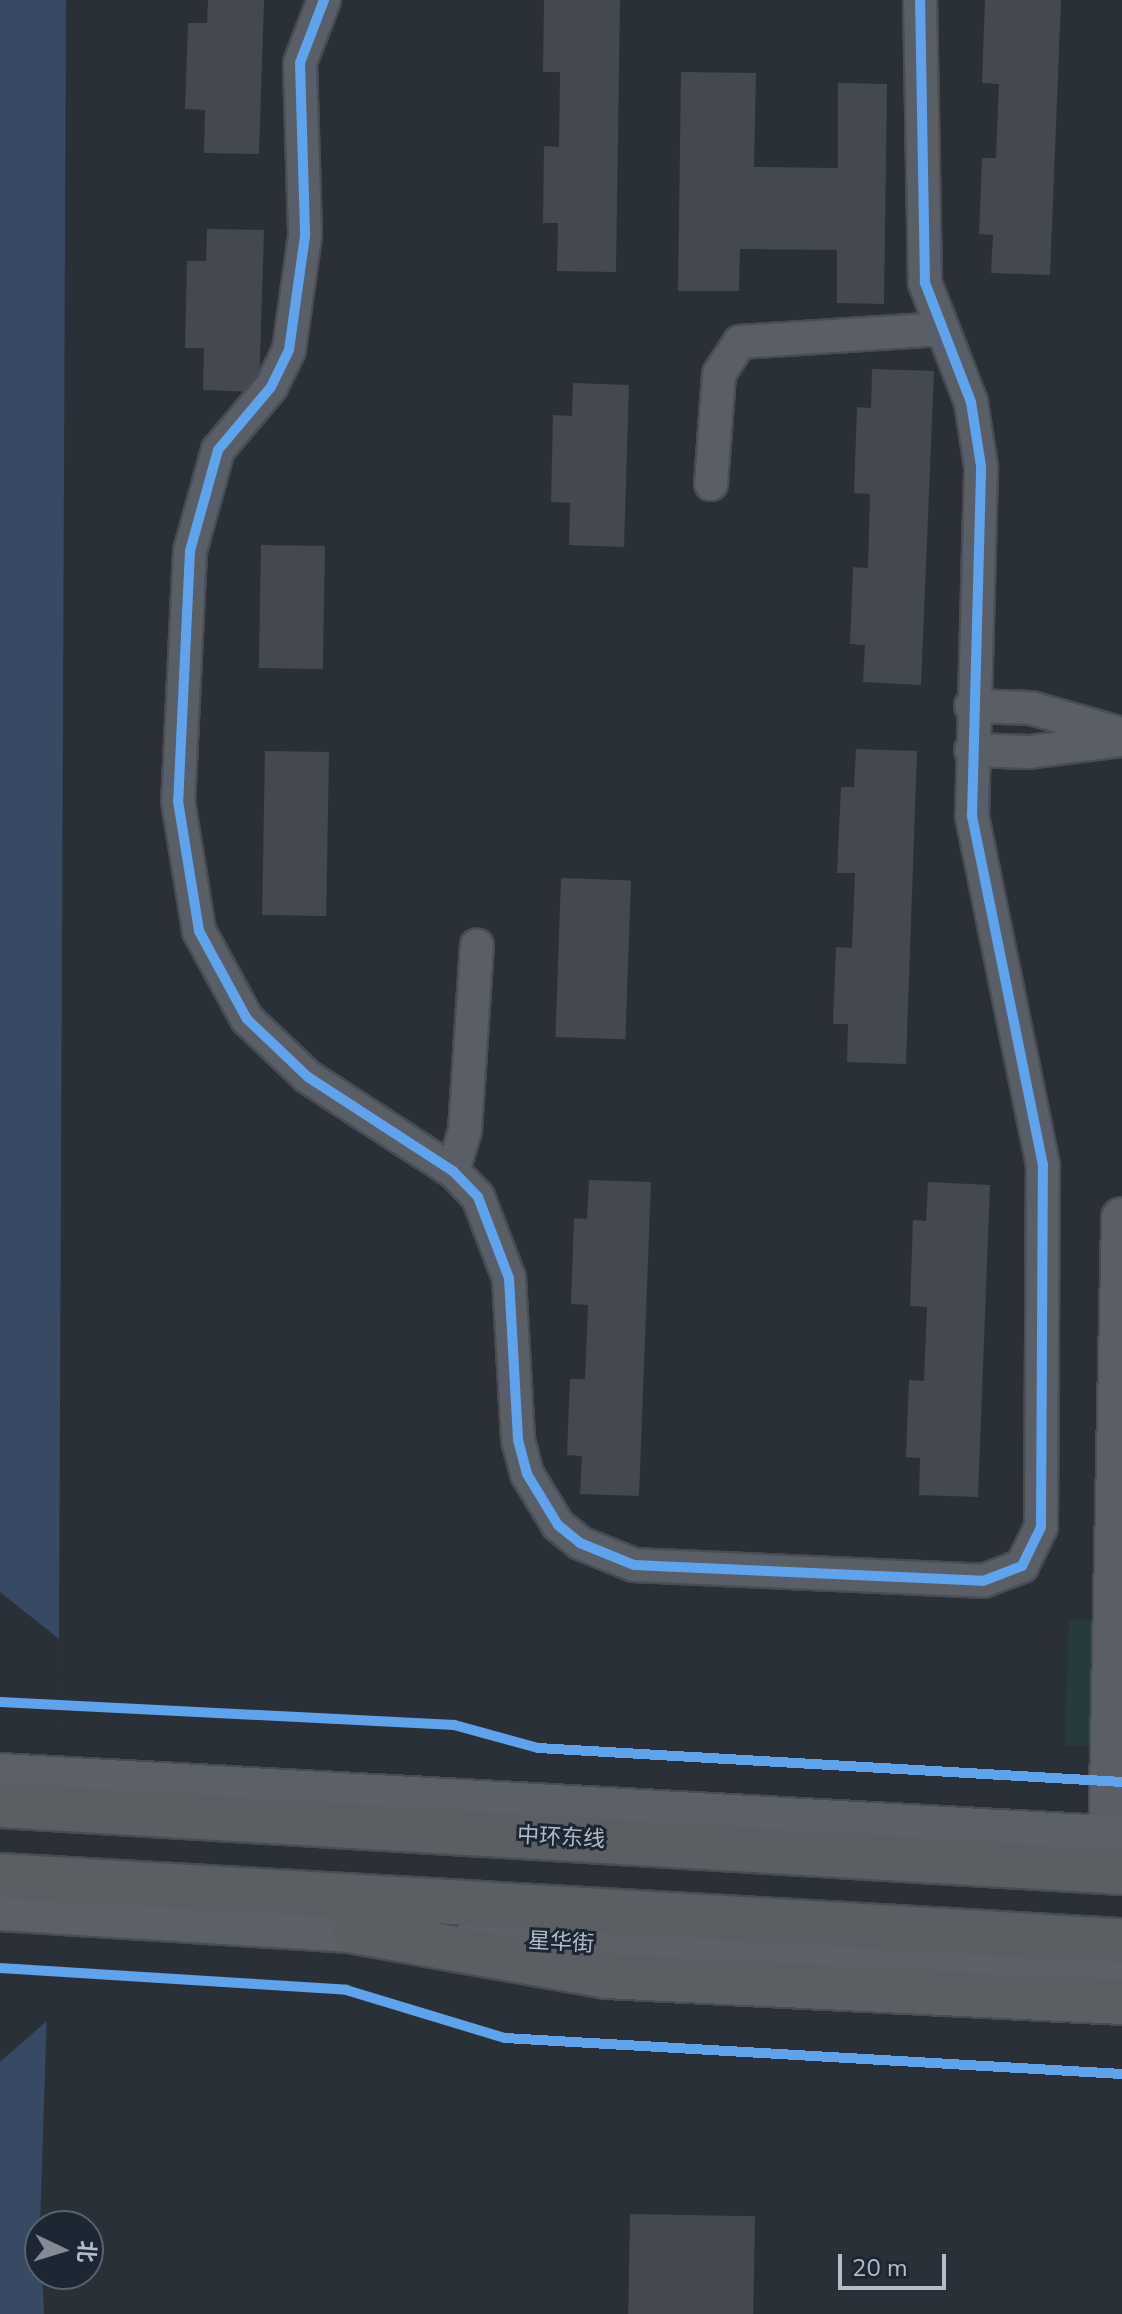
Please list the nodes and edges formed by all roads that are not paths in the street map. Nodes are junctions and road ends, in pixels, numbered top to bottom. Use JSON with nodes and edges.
{"nodes":[{"id":1,"x":324,"y":0,"type":"edge"},
{"id":2,"x":920,"y":0,"type":"edge"},
{"id":3,"x":942,"y":329,"type":"junction"},
{"id":4,"x":711,"y":484,"type":"dead end"},
{"id":5,"x":971,"y":706,"type":"junction"},
{"id":6,"x":1122,"y":737,"type":"edge"},
{"id":7,"x":971,"y":750,"type":"junction"},
{"id":8,"x":477,"y":945,"type":"dead end"},
{"id":9,"x":453,"y":1171,"type":"junction"},
{"id":10,"x":1122,"y":1218,"type":"edge"},
{"id":11,"x":0,"y":1776,"type":"edge"},
{"id":12,"x":0,"y":1805,"type":"edge"},
{"id":13,"x":1118,"y":1850,"type":"edge"},
{"id":14,"x":0,"y":1876,"type":"edge"},
{"id":15,"x":0,"y":1908,"type":"edge"},
{"id":16,"x":354,"y":1931,"type":"junction"},
{"id":17,"x":1122,"y":1941,"type":"edge"},
{"id":18,"x":1122,"y":1975,"type":"edge"},
{"id":19,"x":1122,"y":2002,"type":"edge"}],
"edges":[{"from":1,"to":9,"type":"street"},
{"from":2,"to":3,"type":"street"},
{"from":3,"to":4,"type":"street"},
{"from":3,"to":5,"type":"street"},
{"from":5,"to":6,"type":"street"},
{"from":5,"to":7,"type":"street"},
{"from":6,"to":7,"type":"street"},
{"from":7,"to":9,"type":"street"},
{"from":8,"to":9,"type":"street"},
{"from":10,"to":13,"type":"street"},
{"from":11,"to":13,"type":"main road"},
{"from":12,"to":13,"type":"highway","name":"中环东线"},
{"from":14,"to":17,"type":"highway"},
{"from":15,"to":16,"type":"main road","name":"星华街"},
{"from":16,"to":18,"type":"main road","name":"星华街"},
{"from":16,"to":19,"type":"highway"}]}
